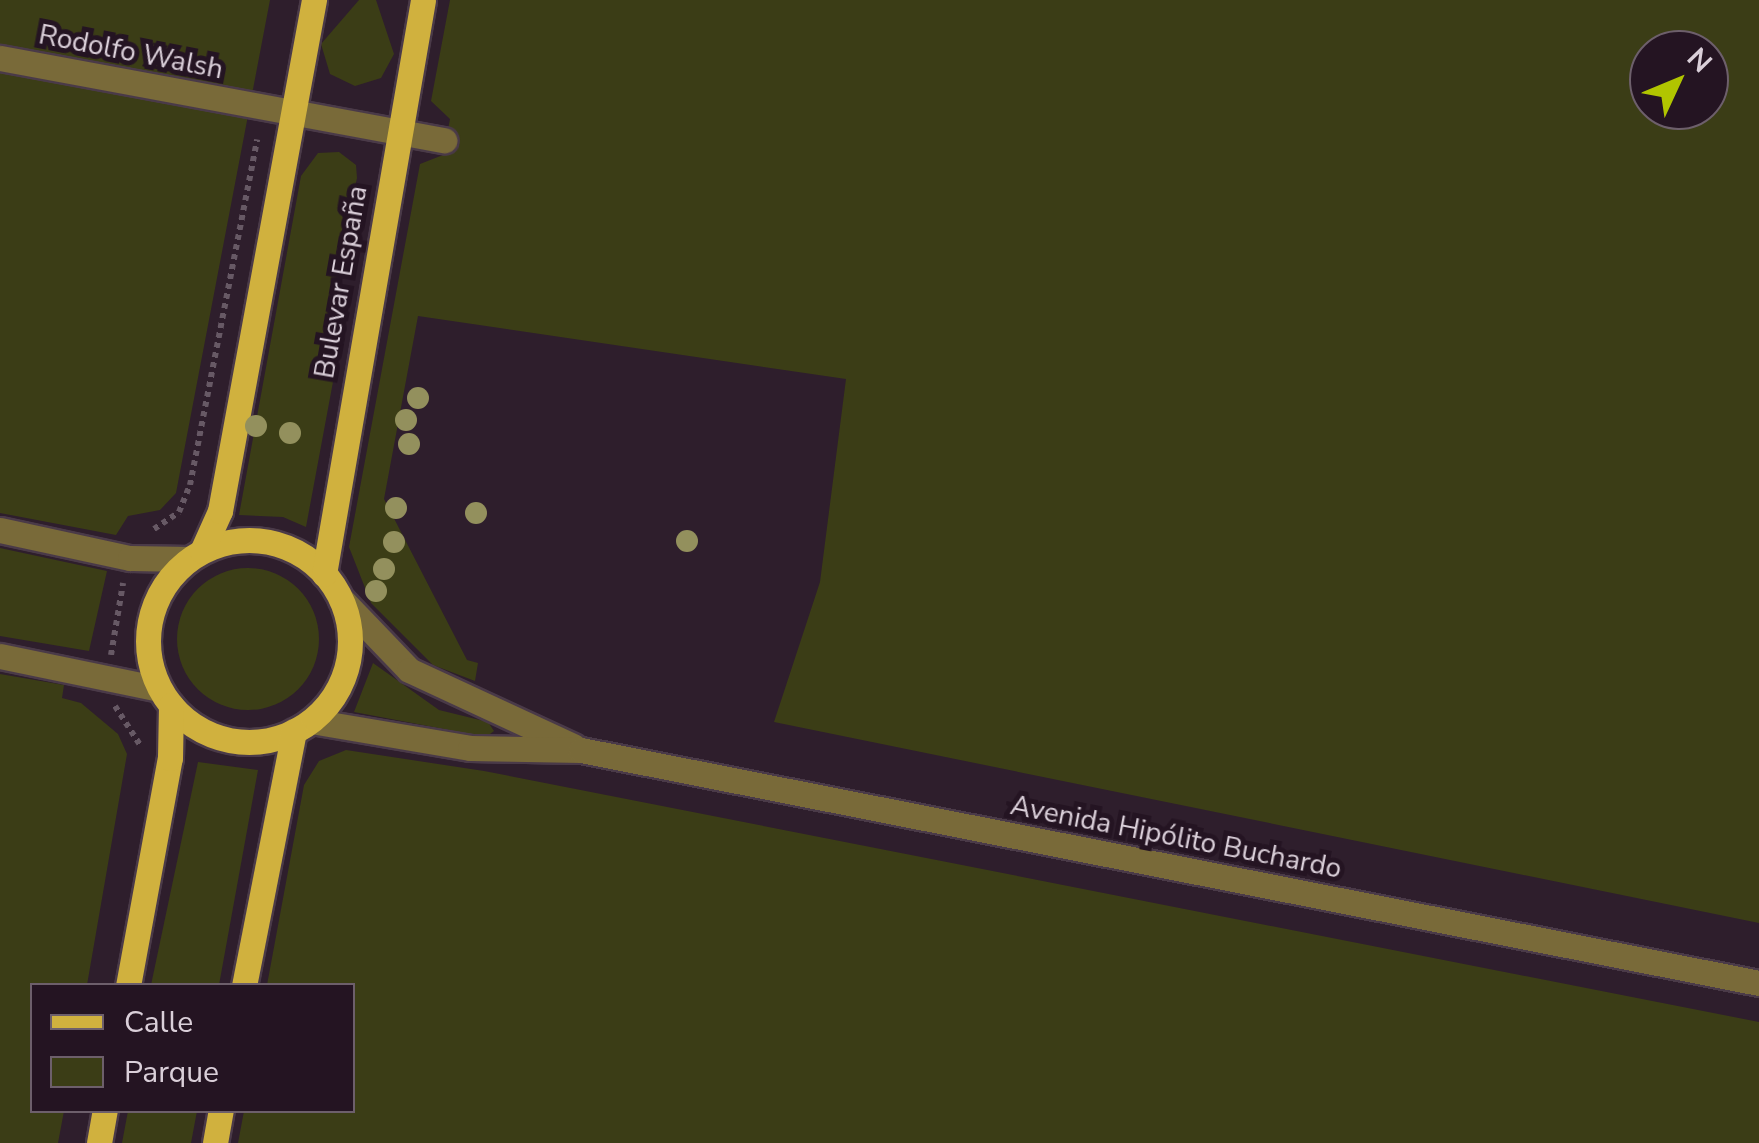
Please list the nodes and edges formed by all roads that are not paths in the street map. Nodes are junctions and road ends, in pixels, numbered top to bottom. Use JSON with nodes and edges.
{"nodes":[{"id":1,"x":314,"y":0,"type":"edge"},
{"id":2,"x":423,"y":0,"type":"edge"},
{"id":3,"x":0,"y":58,"type":"edge"},
{"id":4,"x":293,"y":112,"type":"junction"},
{"id":5,"x":399,"y":132,"type":"junction"},
{"id":6,"x":444,"y":140,"type":"dead end"},
{"id":7,"x":0,"y":530,"type":"edge"},
{"id":8,"x":196,"y":555,"type":"junction"},
{"id":9,"x":324,"y":574,"type":"junction"},
{"id":10,"x":341,"y":599,"type":"junction"},
{"id":11,"x":0,"y":656,"type":"edge"},
{"id":12,"x":166,"y":697,"type":"junction"},
{"id":13,"x":303,"y":726,"type":"junction"},
{"id":14,"x":581,"y":750,"type":"junction"},
{"id":15,"x":129,"y":983,"type":"edge"},
{"id":16,"x":245,"y":983,"type":"edge"},
{"id":17,"x":1759,"y":983,"type":"edge"},
{"id":18,"x":104,"y":1113,"type":"edge"},
{"id":19,"x":220,"y":1113,"type":"edge"},
{"id":20,"x":99,"y":1143,"type":"edge"},
{"id":21,"x":215,"y":1143,"type":"edge"}],
"edges":[{"from":1,"to":4,"type":"main road"},
{"from":2,"to":5,"type":"main road","name":"Bulevar España"},
{"from":3,"to":4,"type":"street","name":"Rodolfo Walsh"},
{"from":4,"to":5,"type":"street","name":"Rodolfo Walsh"},
{"from":4,"to":8,"type":"main road"},
{"from":5,"to":6,"type":"street","name":"Rodolfo Walsh"},
{"from":5,"to":9,"type":"main road","name":"Bulevar España"},
{"from":7,"to":8,"type":"street"},
{"from":8,"to":9,"type":"main road"},
{"from":8,"to":12,"type":"main road"},
{"from":9,"to":10,"type":"main road"},
{"from":10,"to":13,"type":"main road"},
{"from":10,"to":14,"type":"street","name":"Avenida Hipólito Buchardo"},
{"from":11,"to":12,"type":"street"},
{"from":12,"to":13,"type":"main road"},
{"from":12,"to":15,"type":"main road"},
{"from":13,"to":14,"type":"street","name":"Avenida Hipólito Buchardo"},
{"from":13,"to":16,"type":"main road"},
{"from":14,"to":17,"type":"street","name":"Avenida Hipólito Buchardo"},
{"from":18,"to":20,"type":"main road"},
{"from":19,"to":21,"type":"main road"}]}
